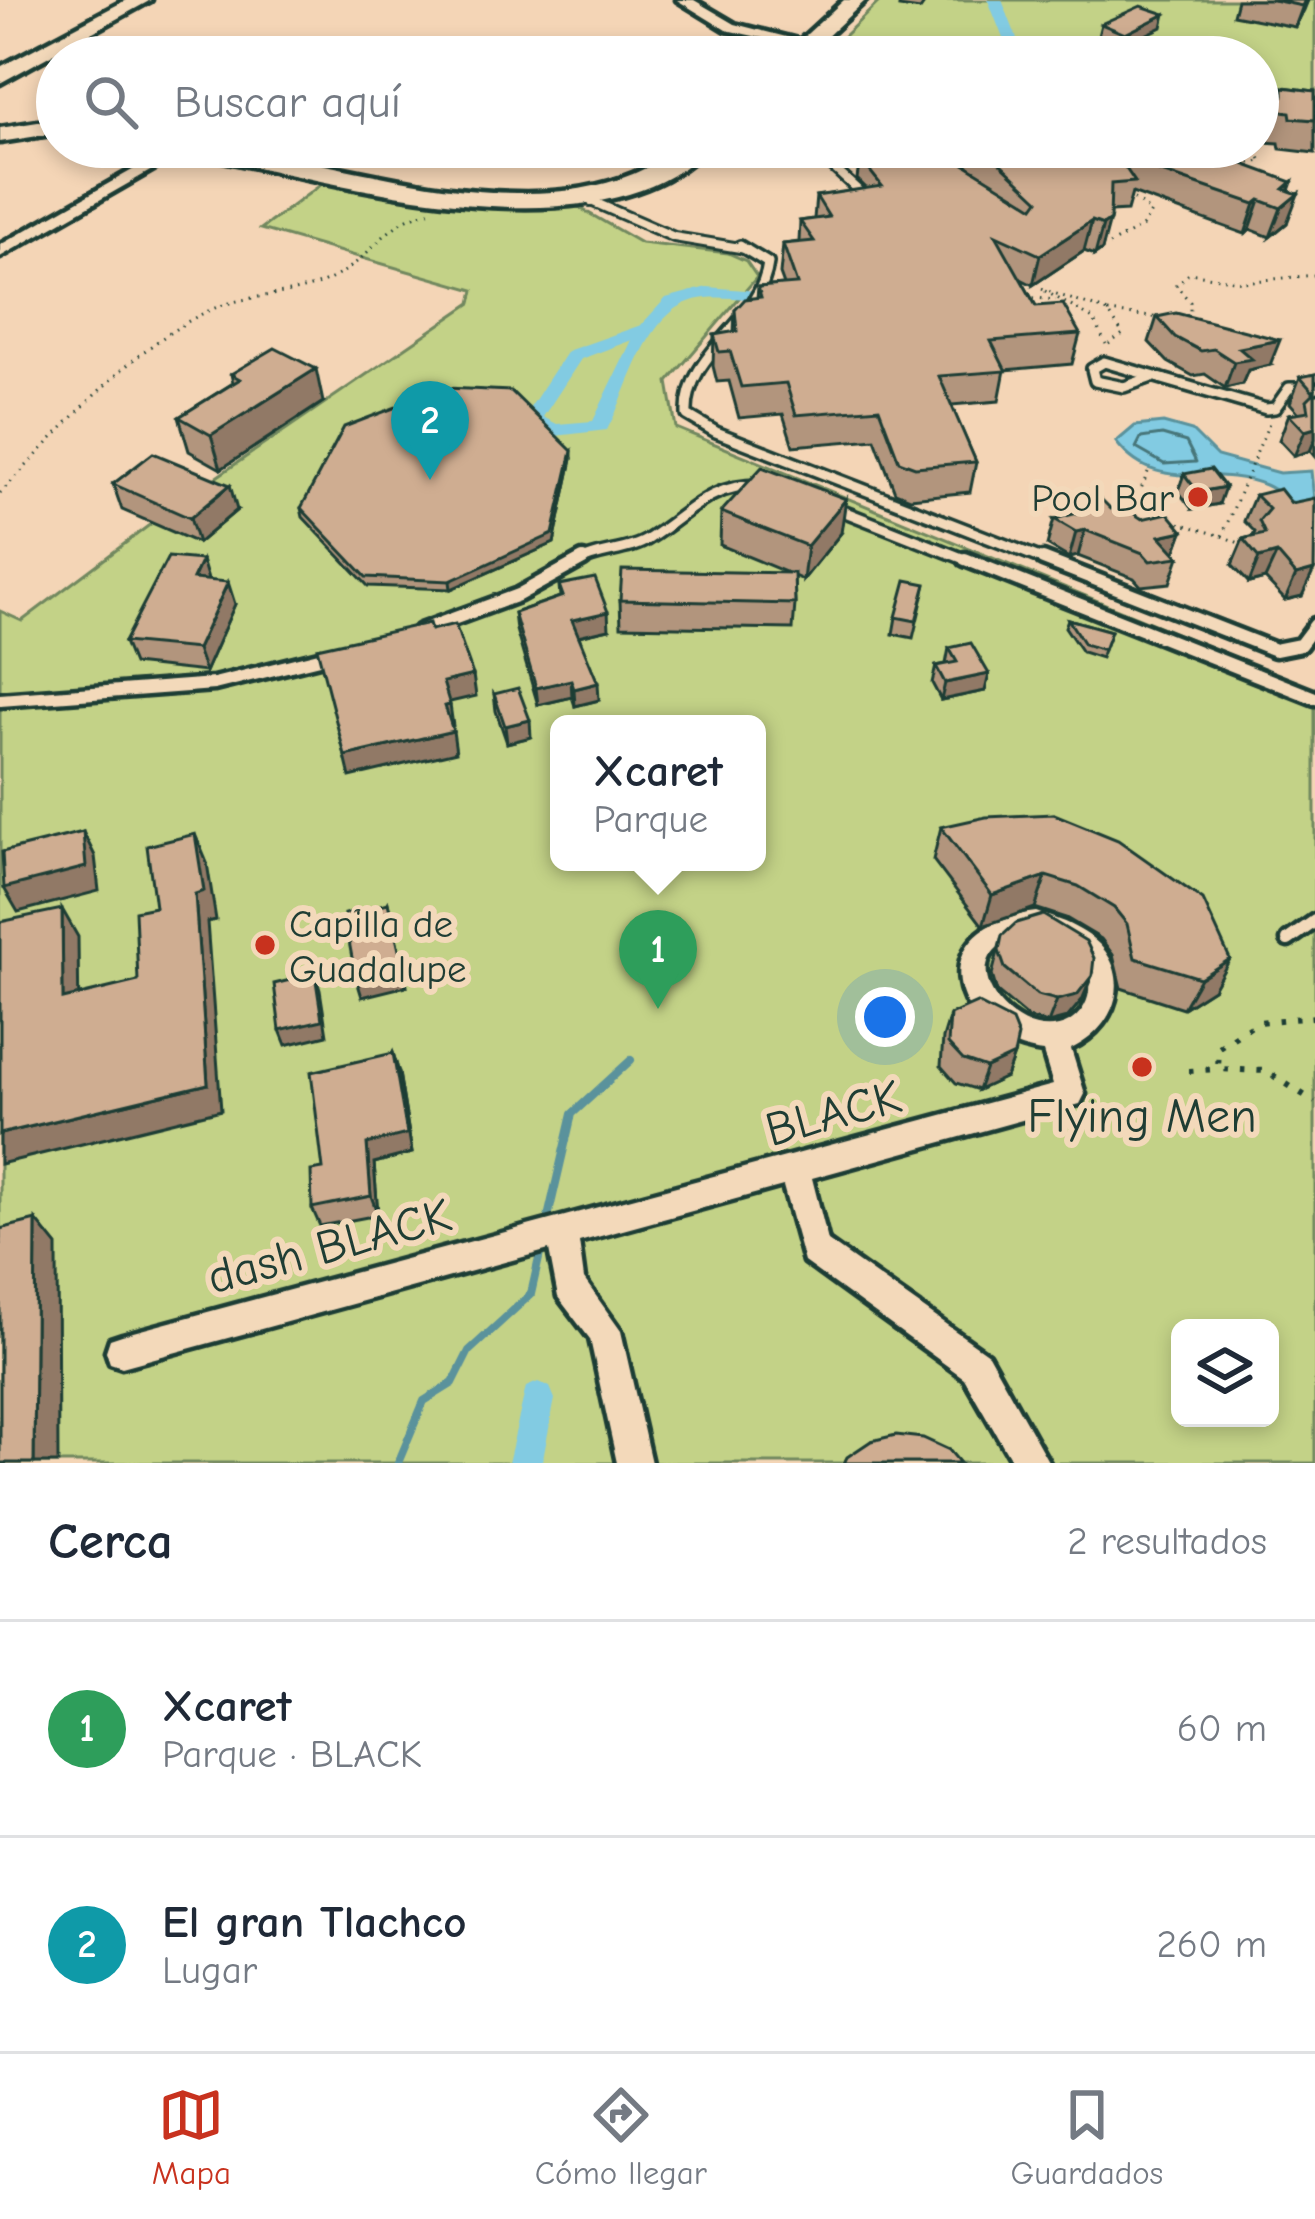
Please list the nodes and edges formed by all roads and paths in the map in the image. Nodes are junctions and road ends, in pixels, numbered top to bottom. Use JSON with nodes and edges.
{"nodes":[{"id":1,"x":108,"y":0,"type":"edge"},
{"id":2,"x":141,"y":0,"type":"edge"},
{"id":3,"x":684,"y":0,"type":"edge"},
{"id":4,"x":834,"y":0,"type":"edge"},
{"id":5,"x":856,"y":0,"type":"edge"},
{"id":6,"x":39,"y":36,"type":"edge"},
{"id":7,"x":74,"y":36,"type":"edge"},
{"id":8,"x":757,"y":36,"type":"edge"},
{"id":9,"x":802,"y":36,"type":"edge"},
{"id":10,"x":808,"y":36,"type":"edge"},
{"id":11,"x":36,"y":37,"type":"edge"},
{"id":12,"x":0,"y":56,"type":"edge"},
{"id":13,"x":36,"y":57,"type":"edge"},
{"id":14,"x":0,"y":76,"type":"edge"},
{"id":15,"x":1279,"y":108,"type":"edge"},
{"id":16,"x":1315,"y":111,"type":"edge"},
{"id":17,"x":36,"y":123,"type":"edge"},
{"id":18,"x":0,"y":125,"type":"edge"},
{"id":19,"x":36,"y":127,"type":"edge"},
{"id":20,"x":0,"y":135,"type":"edge"},
{"id":21,"x":147,"y":168,"type":"edge"},
{"id":22,"x":303,"y":168,"type":"edge"},
{"id":23,"x":375,"y":168,"type":"edge"},
{"id":24,"x":642,"y":168,"type":"edge"},
{"id":25,"x":661,"y":168,"type":"edge"},
{"id":26,"x":834,"y":168,"type":"edge"},
{"id":27,"x":1124,"y":192,"type":"edge"},
{"id":28,"x":576,"y":194,"type":"junction"},
{"id":29,"x":862,"y":194,"type":"edge"},
{"id":30,"x":441,"y":212,"type":"dead end"},
{"id":31,"x":1108,"y":244,"type":"edge"},
{"id":32,"x":0,"y":252,"type":"edge"},
{"id":33,"x":1315,"y":275,"type":"edge"},
{"id":34,"x":1018,"y":297,"type":"edge"},
{"id":35,"x":1056,"y":300,"type":"junction"},
{"id":36,"x":1108,"y":312,"type":"junction"},
{"id":37,"x":1104,"y":337,"type":"dead end"},
{"id":38,"x":1106,"y":346,"type":"dead end"},
{"id":39,"x":1152,"y":377,"type":"junction"},
{"id":40,"x":1315,"y":388,"type":"edge"},
{"id":41,"x":1275,"y":408,"type":"junction"},
{"id":42,"x":1148,"y":472,"type":"dead end"},
{"id":43,"x":768,"y":484,"type":"edge"},
{"id":44,"x":0,"y":493,"type":"edge"},
{"id":45,"x":811,"y":498,"type":"edge"},
{"id":46,"x":1222,"y":536,"type":"junction"},
{"id":47,"x":1249,"y":547,"type":"edge"},
{"id":48,"x":1315,"y":625,"type":"edge"},
{"id":49,"x":409,"y":634,"type":"edge"},
{"id":50,"x":343,"y":652,"type":"edge"},
{"id":51,"x":1315,"y":698,"type":"edge"},
{"id":52,"x":0,"y":700,"type":"edge"},
{"id":53,"x":1315,"y":921,"type":"edge"},
{"id":54,"x":1288,"y":940,"type":"dead end"},
{"id":55,"x":1315,"y":1017,"type":"edge"},
{"id":56,"x":1053,"y":1037,"type":"junction"},
{"id":57,"x":1218,"y":1069,"type":"junction"},
{"id":58,"x":1189,"y":1071,"type":"dead end"},
{"id":59,"x":1315,"y":1102,"type":"edge"},
{"id":60,"x":794,"y":1169,"type":"junction"},
{"id":61,"x":562,"y":1232,"type":"junction"},
{"id":62,"x":122,"y":1351,"type":"dead end"},
{"id":63,"x":634,"y":1463,"type":"edge"},
{"id":64,"x":1032,"y":1463,"type":"edge"}],
"edges":[{"from":1,"to":6,"type":"street"},
{"from":2,"to":7,"type":"street"},
{"from":3,"to":8,"type":"street"},
{"from":4,"to":9,"type":"street"},
{"from":5,"to":10,"type":"street"},
{"from":11,"to":12,"type":"street"},
{"from":13,"to":14,"type":"street"},
{"from":15,"to":16,"type":"lane"},
{"from":17,"to":18,"type":"street"},
{"from":19,"to":20,"type":"street"},
{"from":21,"to":32,"type":"street"},
{"from":22,"to":28,"type":"street"},
{"from":23,"to":28,"type":"street"},
{"from":24,"to":28,"type":"street"},
{"from":25,"to":28,"type":"street"},
{"from":26,"to":29,"type":"lane"},
{"from":27,"to":31,"type":"path"},
{"from":28,"to":48,"type":"lane"},
{"from":30,"to":44,"type":"path"},
{"from":33,"to":36,"type":"path"},
{"from":34,"to":35,"type":"path"},
{"from":35,"to":36,"type":"path"},
{"from":35,"to":37,"type":"path"},
{"from":36,"to":38,"type":"path"},
{"from":39,"to":39,"type":"lane"},
{"from":39,"to":41,"type":"lane"},
{"from":40,"to":41,"type":"lane"},
{"from":41,"to":46,"type":"path"},
{"from":42,"to":46,"type":"path"},
{"from":43,"to":49,"type":"lane"},
{"from":45,"to":51,"type":"lane"},
{"from":46,"to":47,"type":"path"},
{"from":50,"to":52,"type":"lane"},
{"from":53,"to":54,"type":"lane"},
{"from":55,"to":57,"type":"path"},
{"from":56,"to":56,"type":"street"},
{"from":56,"to":60,"type":"street","name":"BLACK"},
{"from":57,"to":58,"type":"path"},
{"from":57,"to":59,"type":"path"},
{"from":60,"to":61,"type":"street","name":"BLACK"},
{"from":60,"to":64,"type":"street"},
{"from":61,"to":62,"type":"street","name":"dash BLACK"},
{"from":61,"to":63,"type":"street"}]}
